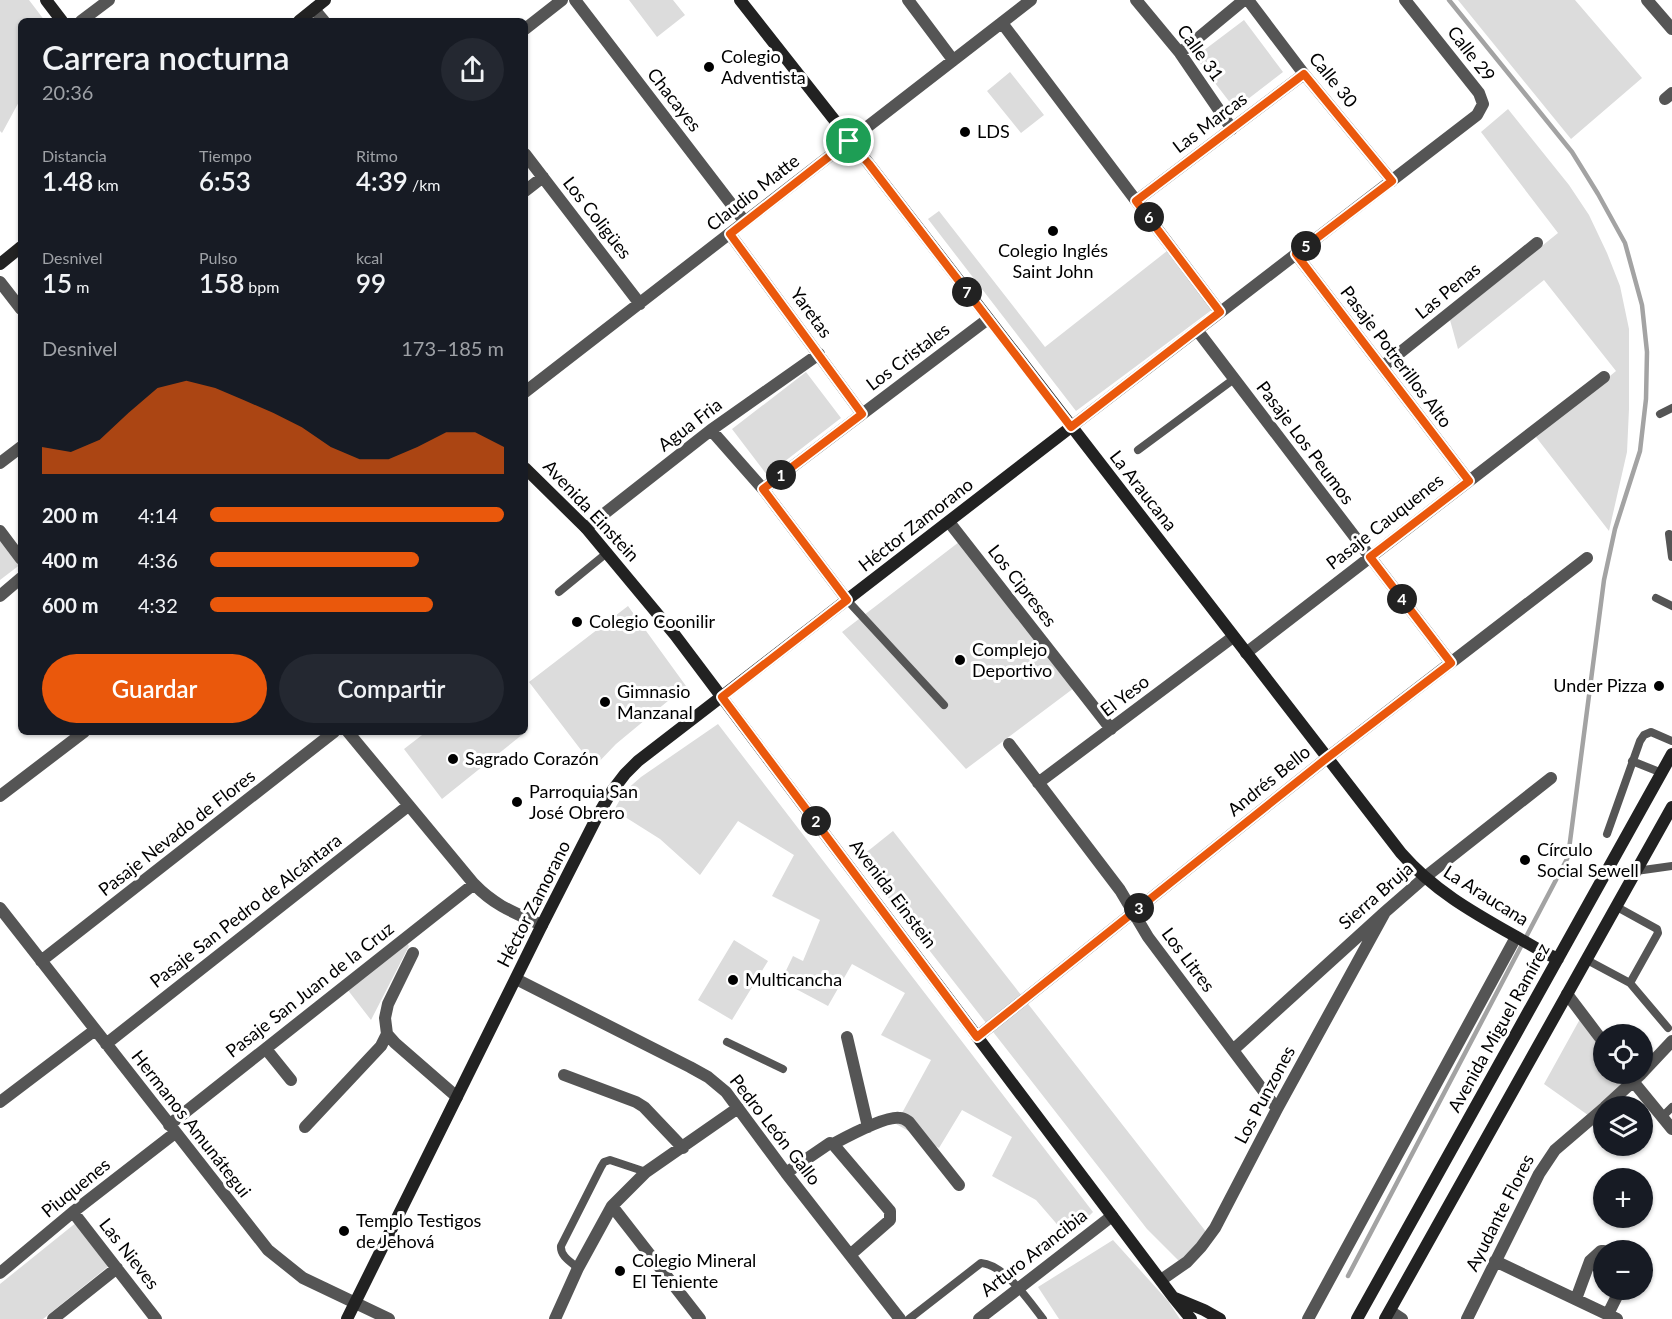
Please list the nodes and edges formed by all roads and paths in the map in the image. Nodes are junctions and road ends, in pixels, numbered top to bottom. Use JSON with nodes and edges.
{"nodes":[{"id":1,"x":46,"y":0,"type":"edge"},
{"id":2,"x":109,"y":0,"type":"edge"},
{"id":3,"x":325,"y":0,"type":"edge"},
{"id":4,"x":562,"y":0,"type":"edge"},
{"id":5,"x":575,"y":0,"type":"edge"},
{"id":6,"x":740,"y":0,"type":"edge"},
{"id":7,"x":908,"y":0,"type":"edge"},
{"id":8,"x":1031,"y":0,"type":"edge"},
{"id":9,"x":1136,"y":0,"type":"edge"},
{"id":10,"x":1246,"y":0,"type":"edge"},
{"id":11,"x":1405,"y":0,"type":"edge"},
{"id":12,"x":1647,"y":0,"type":"edge"},
{"id":13,"x":314,"y":9,"type":"junction"},
{"id":14,"x":60,"y":18,"type":"edge"},
{"id":15,"x":85,"y":18,"type":"edge"},
{"id":16,"x":303,"y":18,"type":"edge"},
{"id":17,"x":322,"y":18,"type":"edge"},
{"id":18,"x":1002,"y":23,"type":"junction"},
{"id":19,"x":528,"y":27,"type":"edge"},
{"id":20,"x":1672,"y":29,"type":"edge"},
{"id":21,"x":1180,"y":53,"type":"junction"},
{"id":22,"x":953,"y":60,"type":"junction"},
{"id":23,"x":1304,"y":74,"type":"junction"},
{"id":24,"x":1483,"y":104,"type":"joint"},
{"id":25,"x":1232,"y":129,"type":"junction"},
{"id":26,"x":849,"y":141,"type":"junction"},
{"id":27,"x":528,"y":158,"type":"edge"},
{"id":28,"x":543,"y":177,"type":"junction"},
{"id":29,"x":1392,"y":181,"type":"junction"},
{"id":30,"x":528,"y":189,"type":"edge"},
{"id":31,"x":1136,"y":201,"type":"junction"},
{"id":32,"x":745,"y":222,"type":"junction"},
{"id":33,"x":730,"y":234,"type":"junction"},
{"id":34,"x":1536,"y":243,"type":"dead end"},
{"id":35,"x":18,"y":249,"type":"edge"},
{"id":36,"x":1296,"y":254,"type":"junction"},
{"id":37,"x":0,"y":264,"type":"edge"},
{"id":38,"x":0,"y":282,"type":"edge"},
{"id":39,"x":640,"y":304,"type":"junction"},
{"id":40,"x":18,"y":305,"type":"edge"},
{"id":41,"x":1220,"y":312,"type":"junction"},
{"id":42,"x":988,"y":319,"type":"junction"},
{"id":43,"x":1197,"y":330,"type":"junction"},
{"id":44,"x":819,"y":354,"type":"junction"},
{"id":45,"x":1382,"y":367,"type":"junction"},
{"id":46,"x":1604,"y":377,"type":"dead end"},
{"id":47,"x":1234,"y":379,"type":"junction"},
{"id":48,"x":528,"y":390,"type":"edge"},
{"id":49,"x":1672,"y":408,"type":"edge"},
{"id":50,"x":862,"y":414,"type":"junction"},
{"id":51,"x":1660,"y":414,"type":"dead end"},
{"id":52,"x":1071,"y":427,"type":"junction"},
{"id":53,"x":711,"y":430,"type":"junction"},
{"id":54,"x":18,"y":449,"type":"edge"},
{"id":55,"x":1138,"y":450,"type":"dead end"},
{"id":56,"x":0,"y":463,"type":"edge"},
{"id":57,"x":528,"y":471,"type":"edge"},
{"id":58,"x":1469,"y":481,"type":"junction"},
{"id":59,"x":763,"y":489,"type":"junction"},
{"id":60,"x":949,"y":522,"type":"junction"},
{"id":61,"x":586,"y":528,"type":"junction"},
{"id":62,"x":0,"y":531,"type":"edge"},
{"id":63,"x":1670,"y":534,"type":"dead end"},
{"id":64,"x":608,"y":552,"type":"junction"},
{"id":65,"x":18,"y":556,"type":"edge"},
{"id":66,"x":1370,"y":557,"type":"junction"},
{"id":67,"x":1672,"y":557,"type":"edge"},
{"id":68,"x":1587,"y":558,"type":"dead end"},
{"id":69,"x":18,"y":581,"type":"edge"},
{"id":70,"x":559,"y":592,"type":"dead end"},
{"id":71,"x":0,"y":596,"type":"edge"},
{"id":72,"x":1656,"y":598,"type":"dead end"},
{"id":73,"x":847,"y":600,"type":"junction"},
{"id":74,"x":1672,"y":606,"type":"edge"},
{"id":75,"x":1233,"y":637,"type":"junction"},
{"id":76,"x":1246,"y":653,"type":"junction"},
{"id":77,"x":1451,"y":663,"type":"junction"},
{"id":78,"x":722,"y":697,"type":"junction"},
{"id":79,"x":944,"y":705,"type":"dead end"},
{"id":80,"x":1111,"y":729,"type":"junction"},
{"id":81,"x":80,"y":735,"type":"edge"},
{"id":82,"x":330,"y":735,"type":"edge"},
{"id":83,"x":350,"y":735,"type":"edge"},
{"id":84,"x":1672,"y":741,"type":"edge"},
{"id":85,"x":1009,"y":744,"type":"dead end"},
{"id":86,"x":1672,"y":754,"type":"edge"},
{"id":87,"x":1327,"y":758,"type":"junction"},
{"id":88,"x":1632,"y":761,"type":"junction"},
{"id":89,"x":1662,"y":773,"type":"junction"},
{"id":90,"x":1551,"y":778,"type":"dead end"},
{"id":91,"x":1038,"y":783,"type":"junction"},
{"id":92,"x":0,"y":796,"type":"edge"},
{"id":93,"x":408,"y":806,"type":"junction"},
{"id":94,"x":1672,"y":807,"type":"edge"},
{"id":95,"x":1607,"y":834,"type":"dead end"},
{"id":96,"x":1672,"y":866,"type":"edge"},
{"id":97,"x":1636,"y":871,"type":"junction"},
{"id":98,"x":1424,"y":878,"type":"junction"},
{"id":99,"x":474,"y":884,"type":"junction"},
{"id":100,"x":1617,"y":907,"type":"junction"},
{"id":101,"x":1,"y":911,"type":"edge"},
{"id":102,"x":1384,"y":912,"type":"junction"},
{"id":103,"x":1133,"y":913,"type":"junction"},
{"id":104,"x":542,"y":925,"type":"junction"},
{"id":105,"x":1516,"y":937,"type":"junction"},
{"id":106,"x":413,"y":953,"type":"dead end"},
{"id":107,"x":1558,"y":959,"type":"junction"},
{"id":108,"x":1587,"y":960,"type":"junction"},
{"id":109,"x":41,"y":962,"type":"junction"},
{"id":110,"x":516,"y":978,"type":"junction"},
{"id":111,"x":1630,"y":983,"type":"junction"},
{"id":112,"x":1568,"y":994,"type":"junction"},
{"id":113,"x":1593,"y":1028,"type":"edge"},
{"id":114,"x":1668,"y":1028,"type":"dead end"},
{"id":115,"x":94,"y":1030,"type":"junction"},
{"id":116,"x":387,"y":1034,"type":"junction"},
{"id":117,"x":847,"y":1037,"type":"dead end"},
{"id":118,"x":977,"y":1037,"type":"junction"},
{"id":119,"x":1672,"y":1041,"type":"edge"},
{"id":120,"x":727,"y":1042,"type":"dead end"},
{"id":121,"x":106,"y":1044,"type":"junction"},
{"id":122,"x":266,"y":1049,"type":"junction"},
{"id":123,"x":1233,"y":1050,"type":"junction"},
{"id":124,"x":1653,"y":1059,"type":"edge"},
{"id":125,"x":783,"y":1069,"type":"dead end"},
{"id":126,"x":564,"y":1075,"type":"dead end"},
{"id":127,"x":291,"y":1080,"type":"dead end"},
{"id":128,"x":1628,"y":1084,"type":"edge"},
{"id":129,"x":1641,"y":1084,"type":"edge"},
{"id":130,"x":1615,"y":1096,"type":"edge"},
{"id":131,"x":458,"y":1097,"type":"junction"},
{"id":132,"x":0,"y":1102,"type":"edge"},
{"id":133,"x":1672,"y":1107,"type":"edge"},
{"id":134,"x":738,"y":1108,"type":"junction"},
{"id":135,"x":1277,"y":1109,"type":"junction"},
{"id":136,"x":1593,"y":1117,"type":"edge"},
{"id":137,"x":1662,"y":1117,"type":"junction"},
{"id":138,"x":305,"y":1127,"type":"dead end"},
{"id":139,"x":868,"y":1127,"type":"junction"},
{"id":140,"x":172,"y":1129,"type":"junction"},
{"id":141,"x":1672,"y":1129,"type":"edge"},
{"id":142,"x":833,"y":1144,"type":"junction"},
{"id":143,"x":683,"y":1148,"type":"junction"},
{"id":144,"x":646,"y":1172,"type":"junction"},
{"id":145,"x":786,"y":1173,"type":"junction"},
{"id":146,"x":959,"y":1185,"type":"dead end"},
{"id":147,"x":612,"y":1206,"type":"junction"},
{"id":148,"x":73,"y":1212,"type":"junction"},
{"id":149,"x":1112,"y":1216,"type":"junction"},
{"id":150,"x":850,"y":1255,"type":"junction"},
{"id":151,"x":1593,"y":1256,"type":"edge"},
{"id":152,"x":1495,"y":1261,"type":"junction"},
{"id":153,"x":117,"y":1268,"type":"junction"},
{"id":154,"x":578,"y":1268,"type":"junction"},
{"id":155,"x":0,"y":1273,"type":"edge"},
{"id":156,"x":1161,"y":1281,"type":"junction"},
{"id":157,"x":1019,"y":1288,"type":"junction"},
{"id":158,"x":1173,"y":1297,"type":"junction"},
{"id":159,"x":1576,"y":1299,"type":"junction"},
{"id":160,"x":1617,"y":1300,"type":"edge"},
{"id":161,"x":355,"y":1302,"type":"junction"},
{"id":162,"x":1364,"y":1307,"type":"junction"},
{"id":163,"x":1388,"y":1315,"type":"edge"},
{"id":164,"x":1612,"y":1317,"type":"edge"},
{"id":165,"x":53,"y":1319,"type":"edge"},
{"id":166,"x":156,"y":1319,"type":"edge"},
{"id":167,"x":346,"y":1319,"type":"edge"},
{"id":168,"x":389,"y":1319,"type":"edge"},
{"id":169,"x":555,"y":1319,"type":"edge"},
{"id":170,"x":700,"y":1319,"type":"edge"},
{"id":171,"x":900,"y":1319,"type":"edge"},
{"id":172,"x":909,"y":1319,"type":"edge"},
{"id":173,"x":979,"y":1319,"type":"edge"},
{"id":174,"x":1042,"y":1319,"type":"edge"},
{"id":175,"x":1191,"y":1319,"type":"edge"},
{"id":176,"x":1220,"y":1319,"type":"edge"},
{"id":177,"x":1308,"y":1319,"type":"edge"},
{"id":178,"x":1350,"y":1319,"type":"edge"},
{"id":179,"x":1358,"y":1319,"type":"edge"},
{"id":180,"x":1402,"y":1319,"type":"edge"},
{"id":181,"x":1467,"y":1319,"type":"edge"}],
"edges":[{"from":1,"to":14,"type":"street"},
{"from":2,"to":15,"type":"street"},
{"from":3,"to":13,"type":"street"},
{"from":4,"to":19,"type":"street"},
{"from":5,"to":32,"type":"street","name":"Chacayes"},
{"from":6,"to":26,"type":"street","name":"La Araucana"},
{"from":7,"to":22,"type":"street"},
{"from":8,"to":18,"type":"street","name":"Claudio Matte"},
{"from":9,"to":21,"type":"street","name":"Calle 31"},
{"from":10,"to":21,"type":"street"},
{"from":10,"to":23,"type":"street","name":"Calle 30"},
{"from":11,"to":24,"type":"street","name":"Calle 29"},
{"from":12,"to":20,"type":"street"},
{"from":13,"to":16,"type":"street"},
{"from":13,"to":17,"type":"street"},
{"from":18,"to":22,"type":"street","name":"Claudio Matte"},
{"from":18,"to":31,"type":"street"},
{"from":21,"to":25,"type":"street","name":"Calle 31"},
{"from":22,"to":26,"type":"street","name":"Claudio Matte"},
{"from":23,"to":25,"type":"street","name":"Las Marcas"},
{"from":23,"to":29,"type":"street","name":"Calle 30"},
{"from":24,"to":29,"type":"street","name":"Héctor Zamorano"},
{"from":25,"to":31,"type":"street","name":"Las Marcas"},
{"from":26,"to":32,"type":"street","name":"Claudio Matte"},
{"from":26,"to":42,"type":"street","name":"La Araucana"},
{"from":27,"to":28,"type":"street","name":"Los Coligües"},
{"from":28,"to":30,"type":"street"},
{"from":28,"to":39,"type":"street","name":"Los Coligües"},
{"from":29,"to":36,"type":"street","name":"Héctor Zamorano"},
{"from":31,"to":41,"type":"street"},
{"from":32,"to":33,"type":"street","name":"Claudio Matte"},
{"from":33,"to":39,"type":"street","name":"Claudio Matte"},
{"from":33,"to":44,"type":"street","name":"Yaretas"},
{"from":34,"to":45,"type":"street","name":"Las Penas"},
{"from":35,"to":37,"type":"street"},
{"from":36,"to":41,"type":"street","name":"Héctor Zamorano"},
{"from":36,"to":45,"type":"street","name":"Pasaje Potrerillos Alto"},
{"from":38,"to":40,"type":"street"},
{"from":39,"to":48,"type":"street","name":"Claudio Matte"},
{"from":41,"to":43,"type":"street","name":"Héctor Zamorano"},
{"from":42,"to":50,"type":"street","name":"Los Cristales"},
{"from":42,"to":52,"type":"street","name":"La Araucana"},
{"from":43,"to":47,"type":"street","name":"Pasaje Los Peumos"},
{"from":43,"to":52,"type":"street","name":"Héctor Zamorano"},
{"from":44,"to":50,"type":"street","name":"Yaretas"},
{"from":44,"to":53,"type":"street","name":"Agua Fria"},
{"from":45,"to":58,"type":"street","name":"Pasaje Potrerillos Alto"},
{"from":46,"to":58,"type":"street","name":"Pasaje Cauquenes"},
{"from":47,"to":55,"type":"lane"},
{"from":47,"to":66,"type":"street","name":"Pasaje Los Peumos"},
{"from":49,"to":51,"type":"lane"},
{"from":50,"to":59,"type":"street","name":"Los Cristales"},
{"from":52,"to":60,"type":"street","name":"Héctor Zamorano"},
{"from":52,"to":75,"type":"street","name":"La Araucana"},
{"from":53,"to":59,"type":"street"},
{"from":53,"to":61,"type":"street","name":"Agua Fria"},
{"from":54,"to":56,"type":"street"},
{"from":57,"to":61,"type":"street","name":"Avenida Einstein"},
{"from":58,"to":66,"type":"street","name":"Pasaje Cauquenes"},
{"from":59,"to":73,"type":"street"},
{"from":60,"to":73,"type":"street","name":"Héctor Zamorano"},
{"from":60,"to":80,"type":"street","name":"Los Cipreses"},
{"from":61,"to":64,"type":"street","name":"Avenida Einstein"},
{"from":62,"to":65,"type":"street"},
{"from":63,"to":67,"type":"lane"},
{"from":64,"to":70,"type":"lane"},
{"from":64,"to":78,"type":"street","name":"Avenida Einstein"},
{"from":66,"to":76,"type":"street","name":"Pasaje Cauquenes"},
{"from":66,"to":77,"type":"street","name":"Pasaje Los Peumos"},
{"from":68,"to":77,"type":"street","name":"Andrés Bello"},
{"from":69,"to":71,"type":"street"},
{"from":72,"to":74,"type":"lane"},
{"from":73,"to":78,"type":"street","name":"Héctor Zamorano"},
{"from":73,"to":79,"type":"lane"},
{"from":75,"to":76,"type":"street","name":"La Araucana"},
{"from":75,"to":80,"type":"street","name":"El Yeso"},
{"from":76,"to":87,"type":"street","name":"La Araucana"},
{"from":77,"to":87,"type":"street","name":"Andrés Bello"},
{"from":78,"to":104,"type":"street","name":"Héctor Zamorano"},
{"from":78,"to":118,"type":"street","name":"Avenida Einstein"},
{"from":80,"to":91,"type":"street","name":"El Yeso"},
{"from":81,"to":92,"type":"street"},
{"from":82,"to":109,"type":"street","name":"Pasaje Nevado de Flores"},
{"from":83,"to":93,"type":"street"},
{"from":84,"to":88,"type":"lane"},
{"from":85,"to":91,"type":"street","name":"Los Litres"},
{"from":86,"to":89,"type":"street","name":"Avenida Miguel Ramírez"},
{"from":87,"to":98,"type":"street","name":"La Araucana"},
{"from":87,"to":103,"type":"street","name":"Andrés Bello"},
{"from":88,"to":89,"type":"lane"},
{"from":88,"to":95,"type":"lane"},
{"from":89,"to":107,"type":"street","name":"Avenida Miguel Ramírez"},
{"from":90,"to":98,"type":"street","name":"Sierra Bruja"},
{"from":91,"to":103,"type":"street","name":"Los Litres"},
{"from":93,"to":99,"type":"street"},
{"from":93,"to":121,"type":"street","name":"Pasaje San Pedro de Alcántara"},
{"from":94,"to":97,"type":"street"},
{"from":96,"to":97,"type":"lane"},
{"from":97,"to":100,"type":"street"},
{"from":98,"to":102,"type":"street","name":"Sierra Bruja"},
{"from":98,"to":105,"type":"street","name":"La Araucana"},
{"from":99,"to":104,"type":"street"},
{"from":99,"to":122,"type":"street","name":"Pasaje San Juan de la Cruz"},
{"from":100,"to":108,"type":"street"},
{"from":100,"to":111,"type":"lane"},
{"from":101,"to":109,"type":"street","name":"Hermanos Amunátegui"},
{"from":102,"to":123,"type":"street","name":"Sierra Bruja"},
{"from":102,"to":135,"type":"street","name":"Los Punzones"},
{"from":103,"to":118,"type":"street","name":"Andrés Bello"},
{"from":103,"to":123,"type":"street","name":"Los Litres"},
{"from":104,"to":110,"type":"street","name":"Héctor Zamorano"},
{"from":105,"to":107,"type":"street","name":"La Araucana"},
{"from":105,"to":177,"type":"street","name":"Avenida Miguel Ramírez"},
{"from":106,"to":116,"type":"street"},
{"from":107,"to":162,"type":"street","name":"Avenida Miguel Ramírez"},
{"from":108,"to":111,"type":"lane"},
{"from":108,"to":112,"type":"street"},
{"from":109,"to":115,"type":"street","name":"Hermanos Amunátegui"},
{"from":110,"to":131,"type":"street","name":"Héctor Zamorano"},
{"from":110,"to":134,"type":"street","name":"Pedro León Gallo"},
{"from":111,"to":114,"type":"lane"},
{"from":112,"to":113,"type":"street"},
{"from":112,"to":163,"type":"street"},
{"from":115,"to":121,"type":"street","name":"Hermanos Amunátegui"},
{"from":115,"to":132,"type":"street"},
{"from":116,"to":131,"type":"street"},
{"from":116,"to":138,"type":"street"},
{"from":117,"to":139,"type":"street"},
{"from":118,"to":149,"type":"street","name":"Avenida Einstein"},
{"from":119,"to":124,"type":"street","name":"Ayudante Flores"},
{"from":120,"to":125,"type":"lane"},
{"from":121,"to":140,"type":"street","name":"Hermanos Amunátegui"},
{"from":122,"to":127,"type":"street"},
{"from":122,"to":140,"type":"street","name":"Pasaje San Juan de la Cruz"},
{"from":123,"to":135,"type":"street","name":"Los Litres"},
{"from":126,"to":143,"type":"street"},
{"from":128,"to":130,"type":"street","name":"Ayudante Flores"},
{"from":129,"to":137,"type":"street"},
{"from":131,"to":161,"type":"street","name":"Héctor Zamorano"},
{"from":133,"to":137,"type":"lane"},
{"from":134,"to":143,"type":"street"},
{"from":134,"to":145,"type":"street","name":"Pedro León Gallo"},
{"from":135,"to":156,"type":"street","name":"Los Punzones"},
{"from":136,"to":152,"type":"street","name":"Ayudante Flores"},
{"from":137,"to":141,"type":"street"},
{"from":139,"to":142,"type":"street"},
{"from":139,"to":146,"type":"street"},
{"from":140,"to":148,"type":"street","name":"Piuquenes"},
{"from":140,"to":161,"type":"street","name":"Hermanos Amunátegui"},
{"from":142,"to":145,"type":"street"},
{"from":142,"to":150,"type":"street"},
{"from":143,"to":144,"type":"street"},
{"from":144,"to":147,"type":"street"},
{"from":144,"to":154,"type":"lane"},
{"from":145,"to":150,"type":"street","name":"Pedro León Gallo"},
{"from":147,"to":154,"type":"street"},
{"from":147,"to":170,"type":"street"},
{"from":148,"to":153,"type":"street","name":"Las Nieves"},
{"from":148,"to":155,"type":"street","name":"Piuquenes"},
{"from":149,"to":156,"type":"street","name":"Avenida Einstein"},
{"from":149,"to":157,"type":"street","name":"Arturo Arancibia"},
{"from":150,"to":171,"type":"street","name":"Pedro León Gallo"},
{"from":151,"to":159,"type":"street"},
{"from":152,"to":159,"type":"street"},
{"from":152,"to":181,"type":"street","name":"Ayudante Flores"},
{"from":153,"to":165,"type":"street"},
{"from":153,"to":166,"type":"street","name":"Las Nieves"},
{"from":154,"to":169,"type":"street"},
{"from":156,"to":158,"type":"street","name":"Avenida Einstein"},
{"from":157,"to":172,"type":"lane"},
{"from":157,"to":173,"type":"street","name":"Arturo Arancibia"},
{"from":157,"to":174,"type":"lane"},
{"from":158,"to":175,"type":"street","name":"Avenida Einstein"},
{"from":158,"to":176,"type":"street"},
{"from":159,"to":164,"type":"street"},
{"from":160,"to":164,"type":"street"},
{"from":161,"to":167,"type":"street","name":"Héctor Zamorano"},
{"from":161,"to":168,"type":"street","name":"Hermanos Amunátegui"},
{"from":162,"to":178,"type":"street"},
{"from":162,"to":179,"type":"street","name":"Avenida Miguel Ramírez"},
{"from":163,"to":180,"type":"street"}]}
